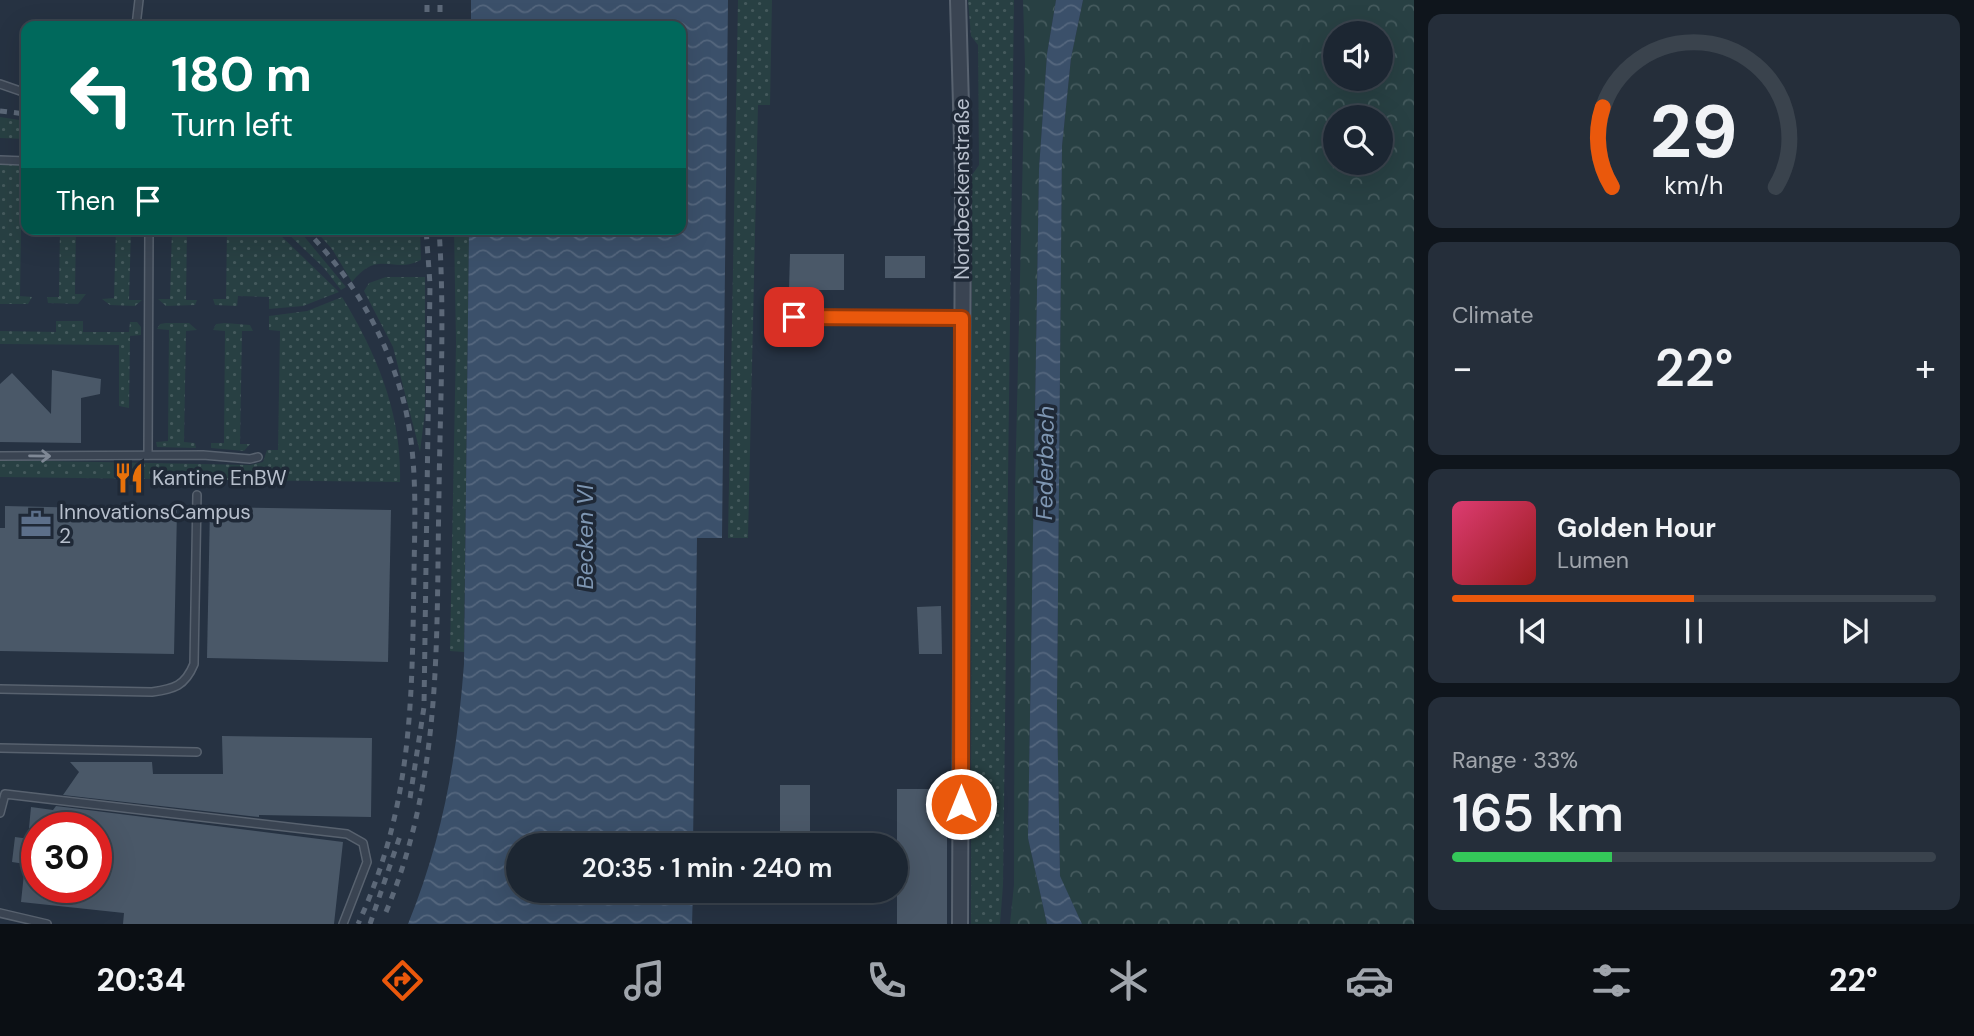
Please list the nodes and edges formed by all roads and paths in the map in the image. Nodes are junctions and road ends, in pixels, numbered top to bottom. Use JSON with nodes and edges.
{"nodes":[{"id":1,"x":139,"y":0,"type":"edge"},
{"id":2,"x":958,"y":0,"type":"edge"},
{"id":3,"x":137,"y":21,"type":"edge"},
{"id":4,"x":0,"y":84,"type":"edge"},
{"id":5,"x":21,"y":91,"type":"edge"},
{"id":6,"x":0,"y":160,"type":"edge"},
{"id":7,"x":21,"y":161,"type":"edge"},
{"id":8,"x":149,"y":235,"type":"edge"},
{"id":9,"x":794,"y":317,"type":"dead end"},
{"id":10,"x":962,"y":318,"type":"junction"},
{"id":11,"x":0,"y":456,"type":"edge"},
{"id":12,"x":148,"y":456,"type":"junction"},
{"id":13,"x":258,"y":457,"type":"dead end"},
{"id":14,"x":197,"y":495,"type":"dead end"},
{"id":15,"x":0,"y":690,"type":"edge"},
{"id":16,"x":0,"y":748,"type":"edge"},
{"id":17,"x":197,"y":752,"type":"dead end"},
{"id":18,"x":0,"y":813,"type":"edge"},
{"id":19,"x":0,"y":913,"type":"edge"},
{"id":20,"x":47,"y":924,"type":"edge"},
{"id":21,"x":343,"y":924,"type":"edge"},
{"id":22,"x":960,"y":924,"type":"edge"}],
"edges":[{"from":1,"to":3,"type":"lane"},
{"from":2,"to":10,"type":"street","name":"Nordbeckenstraße"},
{"from":4,"to":5,"type":"lane"},
{"from":6,"to":7,"type":"lane"},
{"from":8,"to":12,"type":"lane"},
{"from":9,"to":10,"type":"lane"},
{"from":10,"to":22,"type":"street","name":"Nordbeckenstraße"},
{"from":11,"to":12,"type":"lane","one_way":true},
{"from":12,"to":13,"type":"lane"},
{"from":14,"to":15,"type":"lane"},
{"from":16,"to":17,"type":"lane"},
{"from":18,"to":21,"type":"lane"},
{"from":19,"to":20,"type":"lane"}]}
